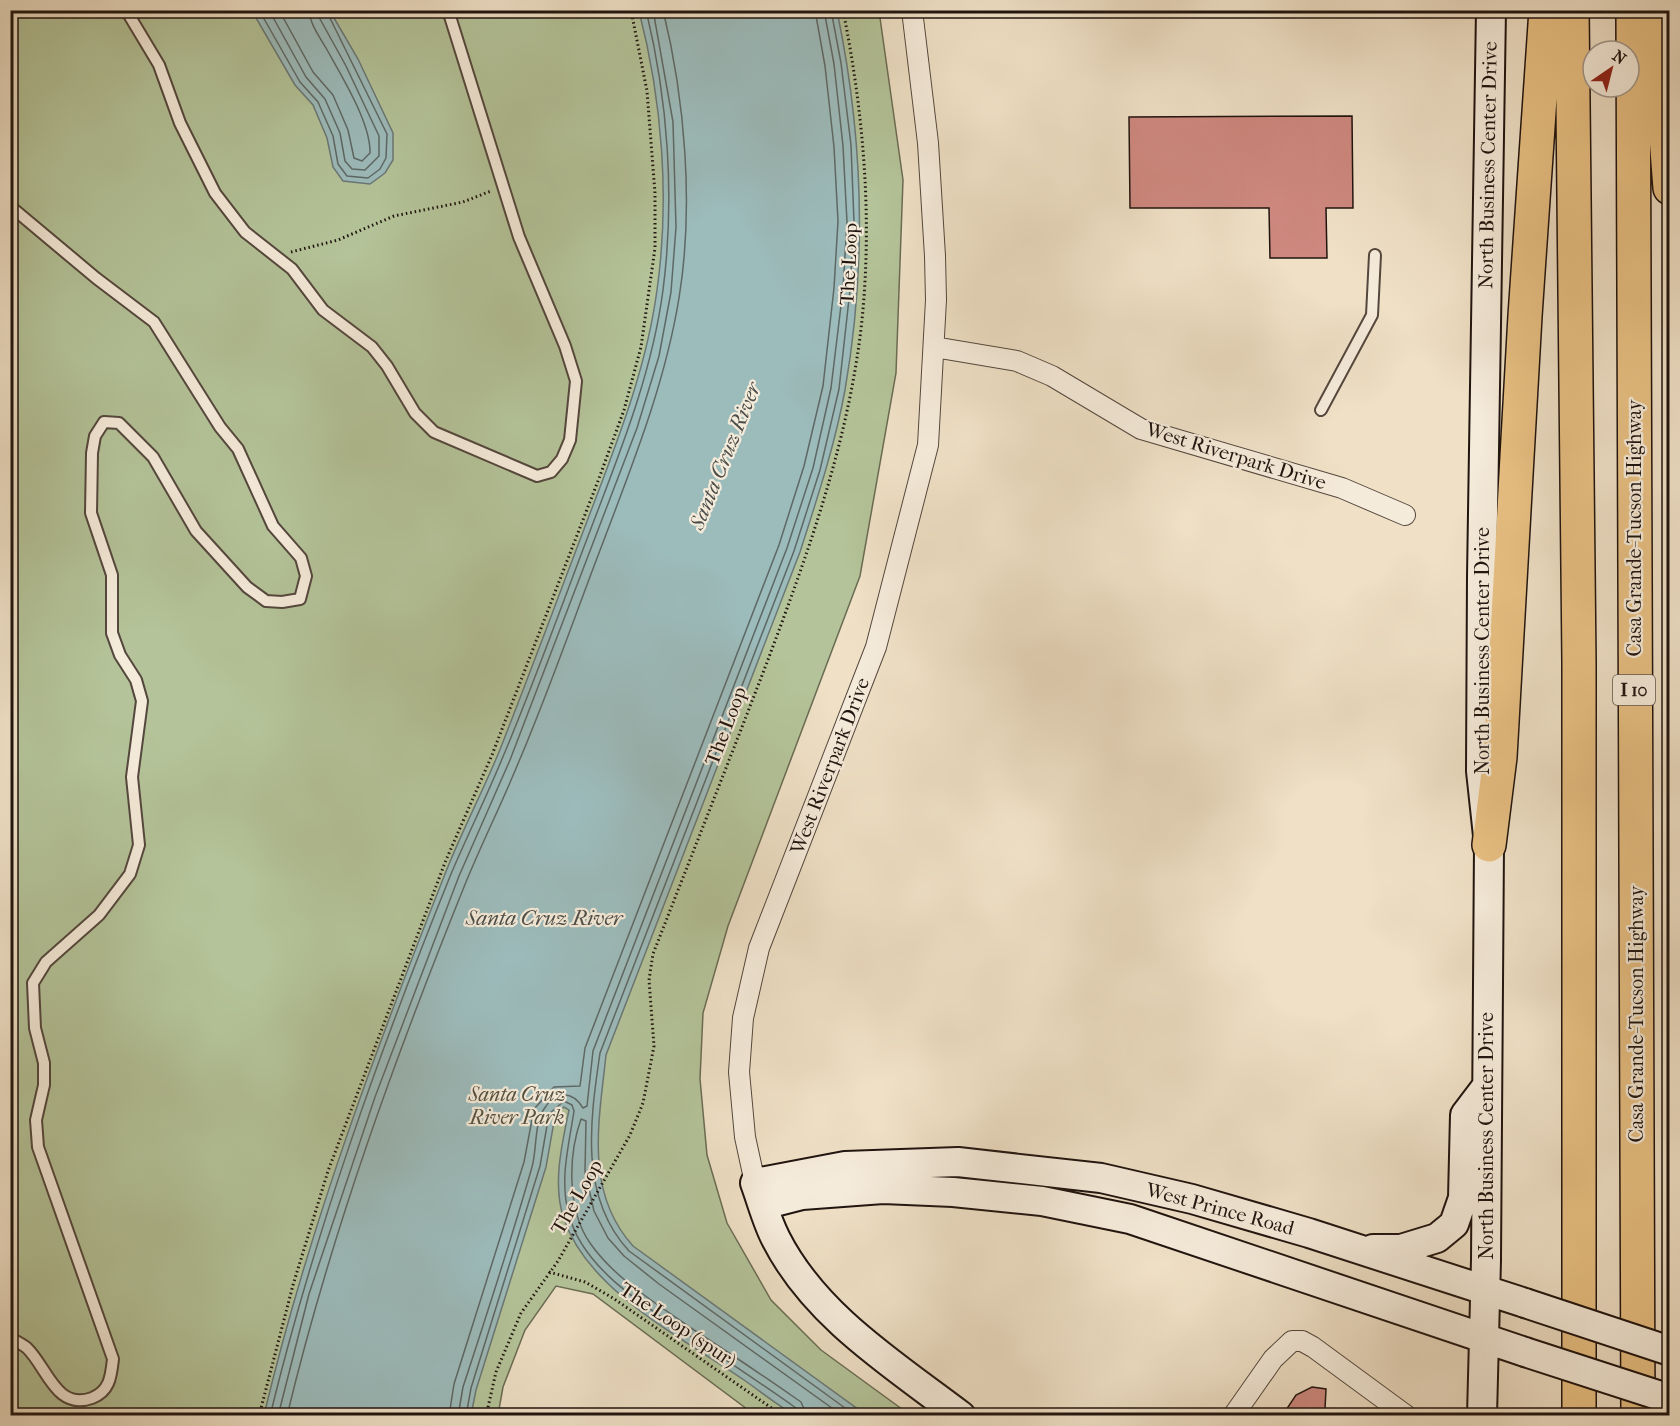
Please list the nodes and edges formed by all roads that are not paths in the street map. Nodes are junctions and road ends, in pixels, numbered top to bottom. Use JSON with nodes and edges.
{"nodes":[{"id":1,"x":126,"y":10,"type":"edge"},
{"id":2,"x":448,"y":10,"type":"edge"},
{"id":3,"x":912,"y":10,"type":"edge"},
{"id":4,"x":1491,"y":10,"type":"edge"},
{"id":5,"x":1546,"y":10,"type":"edge"},
{"id":6,"x":1572,"y":10,"type":"edge"},
{"id":7,"x":1633,"y":10,"type":"edge"},
{"id":8,"x":1656,"y":10,"type":"edge"},
{"id":9,"x":1670,"y":188,"type":"edge"},
{"id":10,"x":10,"y":206,"type":"edge"},
{"id":11,"x":1375,"y":255,"type":"dead end"},
{"id":12,"x":934,"y":347,"type":"junction"},
{"id":13,"x":1321,"y":410,"type":"dead end"},
{"id":14,"x":1405,"y":515,"type":"dead end"},
{"id":15,"x":1489,"y":845,"type":"junction"},
{"id":16,"x":1487,"y":1086,"type":"junction"},
{"id":17,"x":759,"y":1194,"type":"junction"},
{"id":18,"x":1356,"y":1249,"type":"junction"},
{"id":19,"x":1484,"y":1291,"type":"junction"},
{"id":20,"x":10,"y":1338,"type":"edge"},
{"id":21,"x":1483,"y":1338,"type":"junction"},
{"id":22,"x":1670,"y":1352,"type":"edge"},
{"id":23,"x":1670,"y":1398,"type":"edge"},
{"id":24,"x":961,"y":1416,"type":"edge"},
{"id":25,"x":1233,"y":1416,"type":"edge"},
{"id":26,"x":1407,"y":1416,"type":"edge"},
{"id":27,"x":1482,"y":1416,"type":"edge"},
{"id":28,"x":1579,"y":1416,"type":"edge"},
{"id":29,"x":1638,"y":1416,"type":"edge"}],
"edges":[{"from":1,"to":2,"type":"lane"},
{"from":3,"to":12,"type":"street","name":"West Riverpark Drive"},
{"from":4,"to":15,"type":"street","name":"North Business Center Drive"},
{"from":5,"to":15,"type":"highway"},
{"from":6,"to":28,"type":"highway"},
{"from":7,"to":29,"type":"highway","name":"Casa Grande-Tucson Highway","number":"I 10"},
{"from":8,"to":9,"type":"highway"},
{"from":10,"to":20,"type":"lane"},
{"from":11,"to":13,"type":"lane"},
{"from":12,"to":14,"type":"street","name":"West Riverpark Drive"},
{"from":12,"to":17,"type":"street","name":"West Riverpark Drive"},
{"from":15,"to":16,"type":"street","name":"North Business Center Drive"},
{"from":16,"to":18,"type":"street"},
{"from":16,"to":19,"type":"street","name":"North Business Center Drive"},
{"from":17,"to":18,"type":"street","name":"West Prince Road"},
{"from":17,"to":21,"type":"street","name":"West Prince Road"},
{"from":17,"to":24,"type":"street"},
{"from":18,"to":19,"type":"street","name":"West Prince Road"},
{"from":19,"to":21,"type":"street","name":"North Business Center Drive"},
{"from":19,"to":22,"type":"street","name":"West Prince Road","bridge":true},
{"from":21,"to":23,"type":"street","name":"West Prince Road","bridge":true},
{"from":21,"to":27,"type":"street","name":"North Business Center Drive"},
{"from":25,"to":26,"type":"street"}]}
